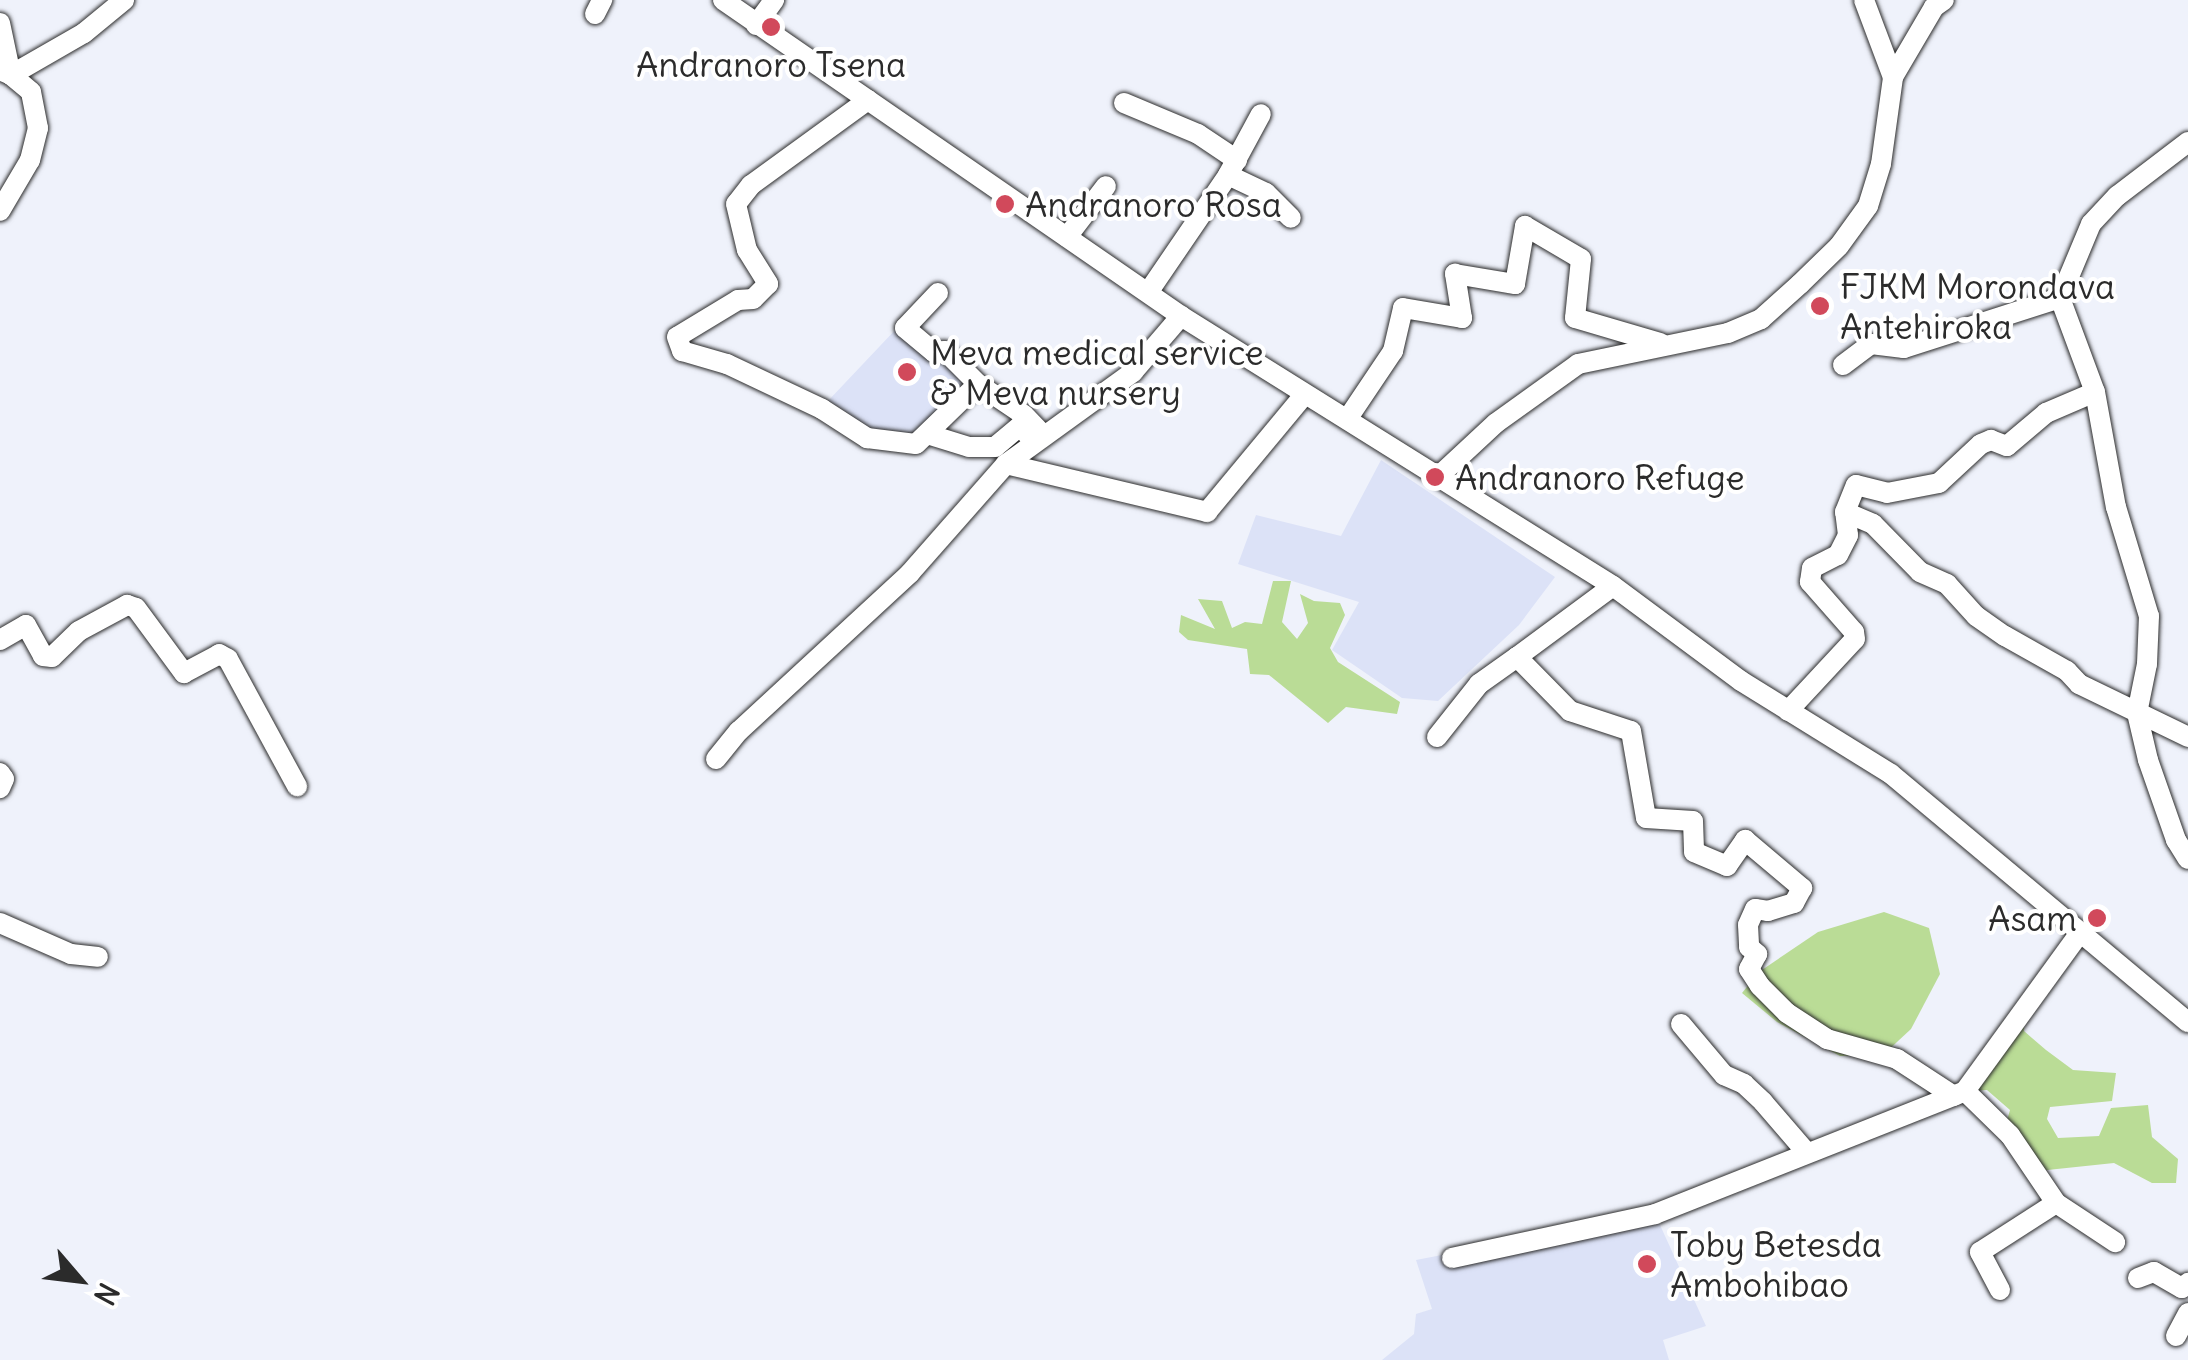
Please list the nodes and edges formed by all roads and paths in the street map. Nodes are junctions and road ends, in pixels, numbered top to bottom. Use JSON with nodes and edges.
{"nodes":[{"id":1,"x":124,"y":0,"type":"edge"},
{"id":2,"x":723,"y":0,"type":"edge"},
{"id":3,"x":774,"y":0,"type":"edge"},
{"id":4,"x":1864,"y":0,"type":"edge"},
{"id":5,"x":1944,"y":0,"type":"edge"},
{"id":6,"x":0,"y":23,"type":"edge"},
{"id":7,"x":756,"y":26,"type":"junction"},
{"id":8,"x":5,"y":72,"type":"edge"},
{"id":9,"x":1893,"y":77,"type":"junction"},
{"id":10,"x":868,"y":100,"type":"junction"},
{"id":11,"x":1124,"y":103,"type":"dead end"},
{"id":12,"x":1261,"y":114,"type":"dead end"},
{"id":13,"x":2188,"y":142,"type":"edge"},
{"id":14,"x":1233,"y":168,"type":"junction"},
{"id":15,"x":1106,"y":186,"type":"dead end"},
{"id":16,"x":0,"y":211,"type":"edge"},
{"id":17,"x":1291,"y":218,"type":"dead end"},
{"id":18,"x":1068,"y":237,"type":"junction"},
{"id":19,"x":1149,"y":291,"type":"junction"},
{"id":20,"x":938,"y":293,"type":"dead end"},
{"id":21,"x":2060,"y":298,"type":"junction"},
{"id":22,"x":1181,"y":316,"type":"junction"},
{"id":23,"x":1663,"y":344,"type":"junction"},
{"id":24,"x":1843,"y":365,"type":"dead end"},
{"id":25,"x":978,"y":384,"type":"junction"},
{"id":26,"x":2095,"y":392,"type":"junction"},
{"id":27,"x":1304,"y":396,"type":"junction"},
{"id":28,"x":1348,"y":418,"type":"junction"},
{"id":29,"x":927,"y":434,"type":"junction"},
{"id":30,"x":1044,"y":436,"type":"junction"},
{"id":31,"x":1006,"y":464,"type":"junction"},
{"id":32,"x":1440,"y":475,"type":"junction"},
{"id":33,"x":1845,"y":512,"type":"junction"},
{"id":34,"x":1613,"y":586,"type":"junction"},
{"id":35,"x":0,"y":640,"type":"edge"},
{"id":36,"x":1517,"y":657,"type":"junction"},
{"id":37,"x":1788,"y":711,"type":"junction"},
{"id":38,"x":2137,"y":714,"type":"junction"},
{"id":39,"x":1436,"y":737,"type":"dead end"},
{"id":40,"x":2188,"y":737,"type":"edge"},
{"id":41,"x":716,"y":759,"type":"dead end"},
{"id":42,"x":0,"y":773,"type":"edge"},
{"id":43,"x":297,"y":786,"type":"dead end"},
{"id":44,"x":0,"y":788,"type":"edge"},
{"id":45,"x":2188,"y":859,"type":"edge"},
{"id":46,"x":0,"y":923,"type":"edge"},
{"id":47,"x":2080,"y":934,"type":"junction"},
{"id":48,"x":98,"y":957,"type":"dead end"},
{"id":49,"x":2188,"y":1022,"type":"edge"},
{"id":50,"x":1681,"y":1024,"type":"dead end"},
{"id":51,"x":1960,"y":1094,"type":"junction"},
{"id":52,"x":1806,"y":1154,"type":"junction"},
{"id":53,"x":2056,"y":1204,"type":"junction"},
{"id":54,"x":2116,"y":1242,"type":"dead end"},
{"id":55,"x":1452,"y":1258,"type":"dead end"},
{"id":56,"x":2138,"y":1278,"type":"dead end"},
{"id":57,"x":2000,"y":1290,"type":"dead end"},
{"id":58,"x":2186,"y":1292,"type":"edge"},
{"id":59,"x":2188,"y":1313,"type":"edge"},
{"id":60,"x":2176,"y":1336,"type":"dead end"}],
"edges":[{"from":1,"to":8,"type":"street"},
{"from":2,"to":7,"type":"street"},
{"from":3,"to":7,"type":"street"},
{"from":4,"to":9,"type":"street"},
{"from":5,"to":9,"type":"street"},
{"from":6,"to":8,"type":"street"},
{"from":7,"to":10,"type":"street"},
{"from":8,"to":16,"type":"street"},
{"from":9,"to":23,"type":"street"},
{"from":10,"to":18,"type":"street"},
{"from":10,"to":29,"type":"street"},
{"from":11,"to":14,"type":"street"},
{"from":12,"to":14,"type":"street"},
{"from":13,"to":21,"type":"street"},
{"from":14,"to":17,"type":"street"},
{"from":14,"to":19,"type":"street"},
{"from":15,"to":18,"type":"street"},
{"from":18,"to":19,"type":"street"},
{"from":19,"to":22,"type":"street"},
{"from":20,"to":25,"type":"street"},
{"from":21,"to":24,"type":"street"},
{"from":21,"to":26,"type":"street"},
{"from":22,"to":27,"type":"street"},
{"from":22,"to":30,"type":"street"},
{"from":23,"to":28,"type":"street"},
{"from":23,"to":32,"type":"street"},
{"from":25,"to":29,"type":"street"},
{"from":25,"to":30,"type":"street"},
{"from":26,"to":33,"type":"street"},
{"from":26,"to":38,"type":"street"},
{"from":27,"to":28,"type":"street"},
{"from":27,"to":31,"type":"street"},
{"from":28,"to":32,"type":"street"},
{"from":29,"to":30,"type":"street"},
{"from":30,"to":31,"type":"street"},
{"from":31,"to":41,"type":"street"},
{"from":32,"to":34,"type":"street"},
{"from":33,"to":37,"type":"street"},
{"from":33,"to":38,"type":"street"},
{"from":34,"to":36,"type":"street"},
{"from":34,"to":37,"type":"street"},
{"from":35,"to":43,"type":"street"},
{"from":36,"to":39,"type":"street"},
{"from":36,"to":51,"type":"street"},
{"from":37,"to":47,"type":"street"},
{"from":38,"to":40,"type":"street"},
{"from":38,"to":45,"type":"street"},
{"from":42,"to":44,"type":"street"},
{"from":46,"to":48,"type":"street"},
{"from":47,"to":49,"type":"street"},
{"from":47,"to":51,"type":"street"},
{"from":50,"to":52,"type":"street"},
{"from":51,"to":52,"type":"street"},
{"from":51,"to":53,"type":"street"},
{"from":52,"to":55,"type":"street"},
{"from":53,"to":54,"type":"street"},
{"from":53,"to":57,"type":"street"},
{"from":56,"to":58,"type":"street"},
{"from":59,"to":60,"type":"street"}]}
